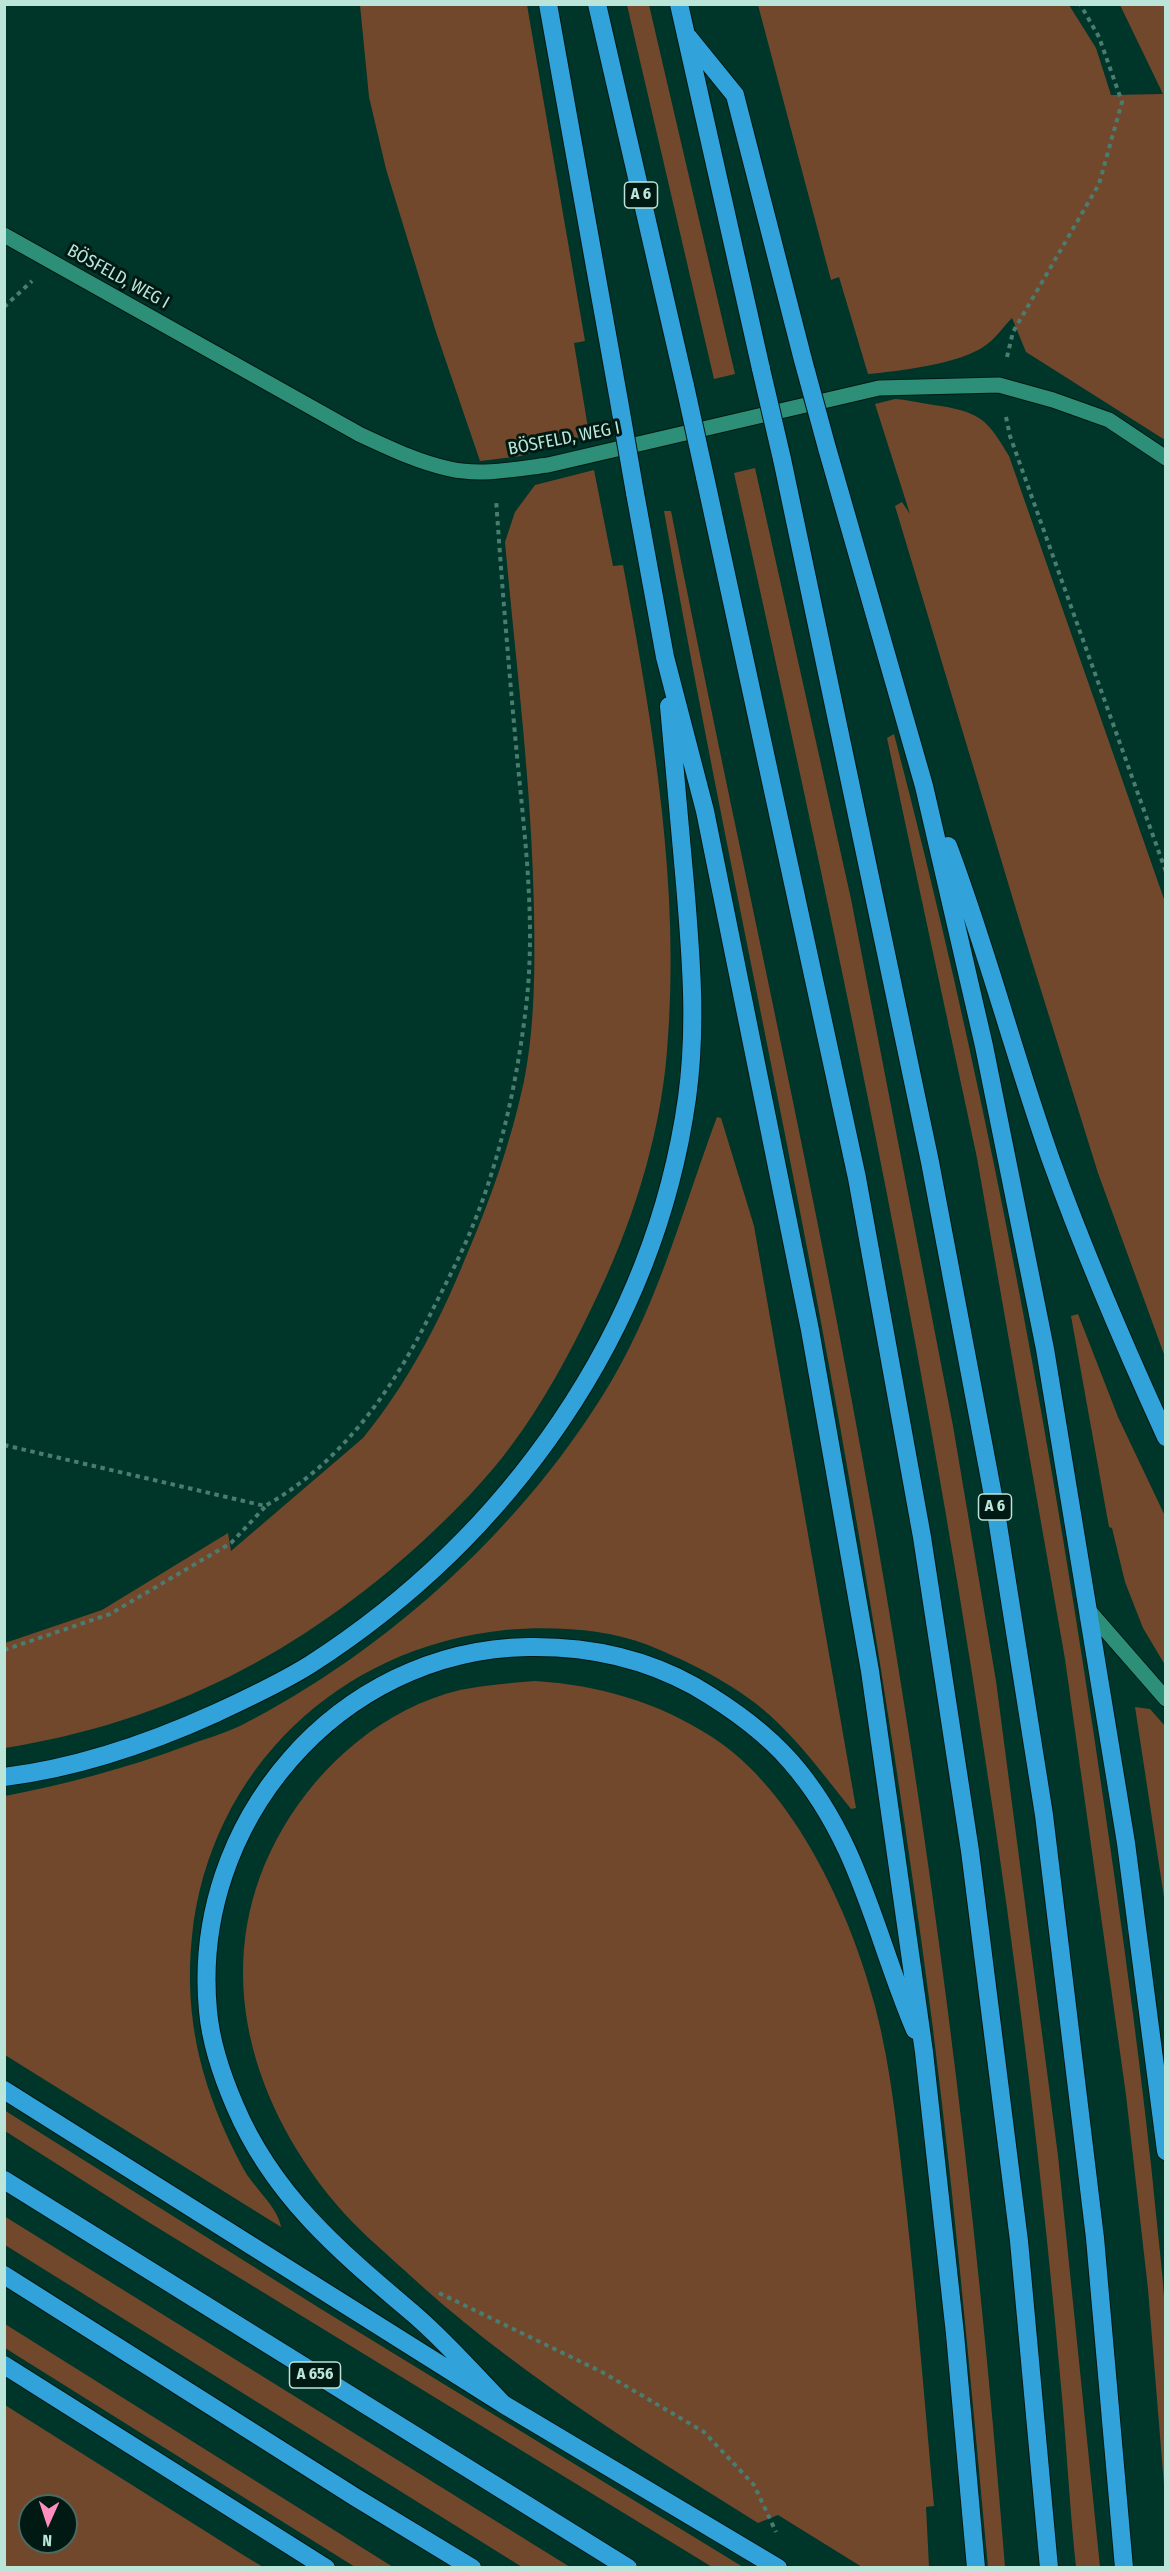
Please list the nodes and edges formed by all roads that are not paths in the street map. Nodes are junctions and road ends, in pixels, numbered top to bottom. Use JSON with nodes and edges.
{"nodes":[{"id":1,"x":548,"y":4,"type":"edge"},
{"id":2,"x":597,"y":4,"type":"edge"},
{"id":3,"x":679,"y":4,"type":"edge"},
{"id":4,"x":685,"y":33,"type":"junction"},
{"id":5,"x":4,"y":235,"type":"edge"},
{"id":6,"x":1166,"y":458,"type":"edge"},
{"id":7,"x":665,"y":657,"type":"junction"},
{"id":8,"x":924,"y":786,"type":"junction"},
{"id":9,"x":1166,"y":1437,"type":"edge"},
{"id":10,"x":1090,"y":1612,"type":"junction"},
{"id":11,"x":1166,"y":1699,"type":"edge"},
{"id":12,"x":4,"y":1777,"type":"edge"},
{"id":13,"x":924,"y":2052,"type":"junction"},
{"id":14,"x":4,"y":2090,"type":"edge"},
{"id":15,"x":1166,"y":2151,"type":"edge"},
{"id":16,"x":4,"y":2180,"type":"edge"},
{"id":17,"x":4,"y":2275,"type":"edge"},
{"id":18,"x":4,"y":2365,"type":"edge"},
{"id":19,"x":503,"y":2404,"type":"junction"},
{"id":20,"x":326,"y":2568,"type":"edge"},
{"id":21,"x":472,"y":2568,"type":"edge"},
{"id":22,"x":628,"y":2568,"type":"edge"},
{"id":23,"x":778,"y":2568,"type":"edge"},
{"id":24,"x":976,"y":2568,"type":"edge"},
{"id":25,"x":1049,"y":2568,"type":"edge"},
{"id":26,"x":1124,"y":2568,"type":"edge"}],
"edges":[{"from":1,"to":7,"type":"highway","bridge":true},
{"from":2,"to":25,"type":"highway","number":"A 6","bridge":true},
{"from":3,"to":4,"type":"highway","number":"A 6"},
{"from":4,"to":8,"type":"highway","bridge":true},
{"from":4,"to":26,"type":"highway","number":"A 6","bridge":true},
{"from":5,"to":6,"type":"lane","name":"BÖSFELD, WEG I"},
{"from":7,"to":12,"type":"highway"},
{"from":7,"to":13,"type":"highway"},
{"from":8,"to":9,"type":"highway"},
{"from":8,"to":10,"type":"highway"},
{"from":10,"to":11,"type":"lane"},
{"from":10,"to":15,"type":"highway"},
{"from":13,"to":19,"type":"highway"},
{"from":13,"to":24,"type":"highway"},
{"from":14,"to":19,"type":"highway"},
{"from":16,"to":22,"type":"highway","number":"A 656"},
{"from":17,"to":21,"type":"highway"},
{"from":18,"to":20,"type":"highway"},
{"from":19,"to":23,"type":"highway"}]}
